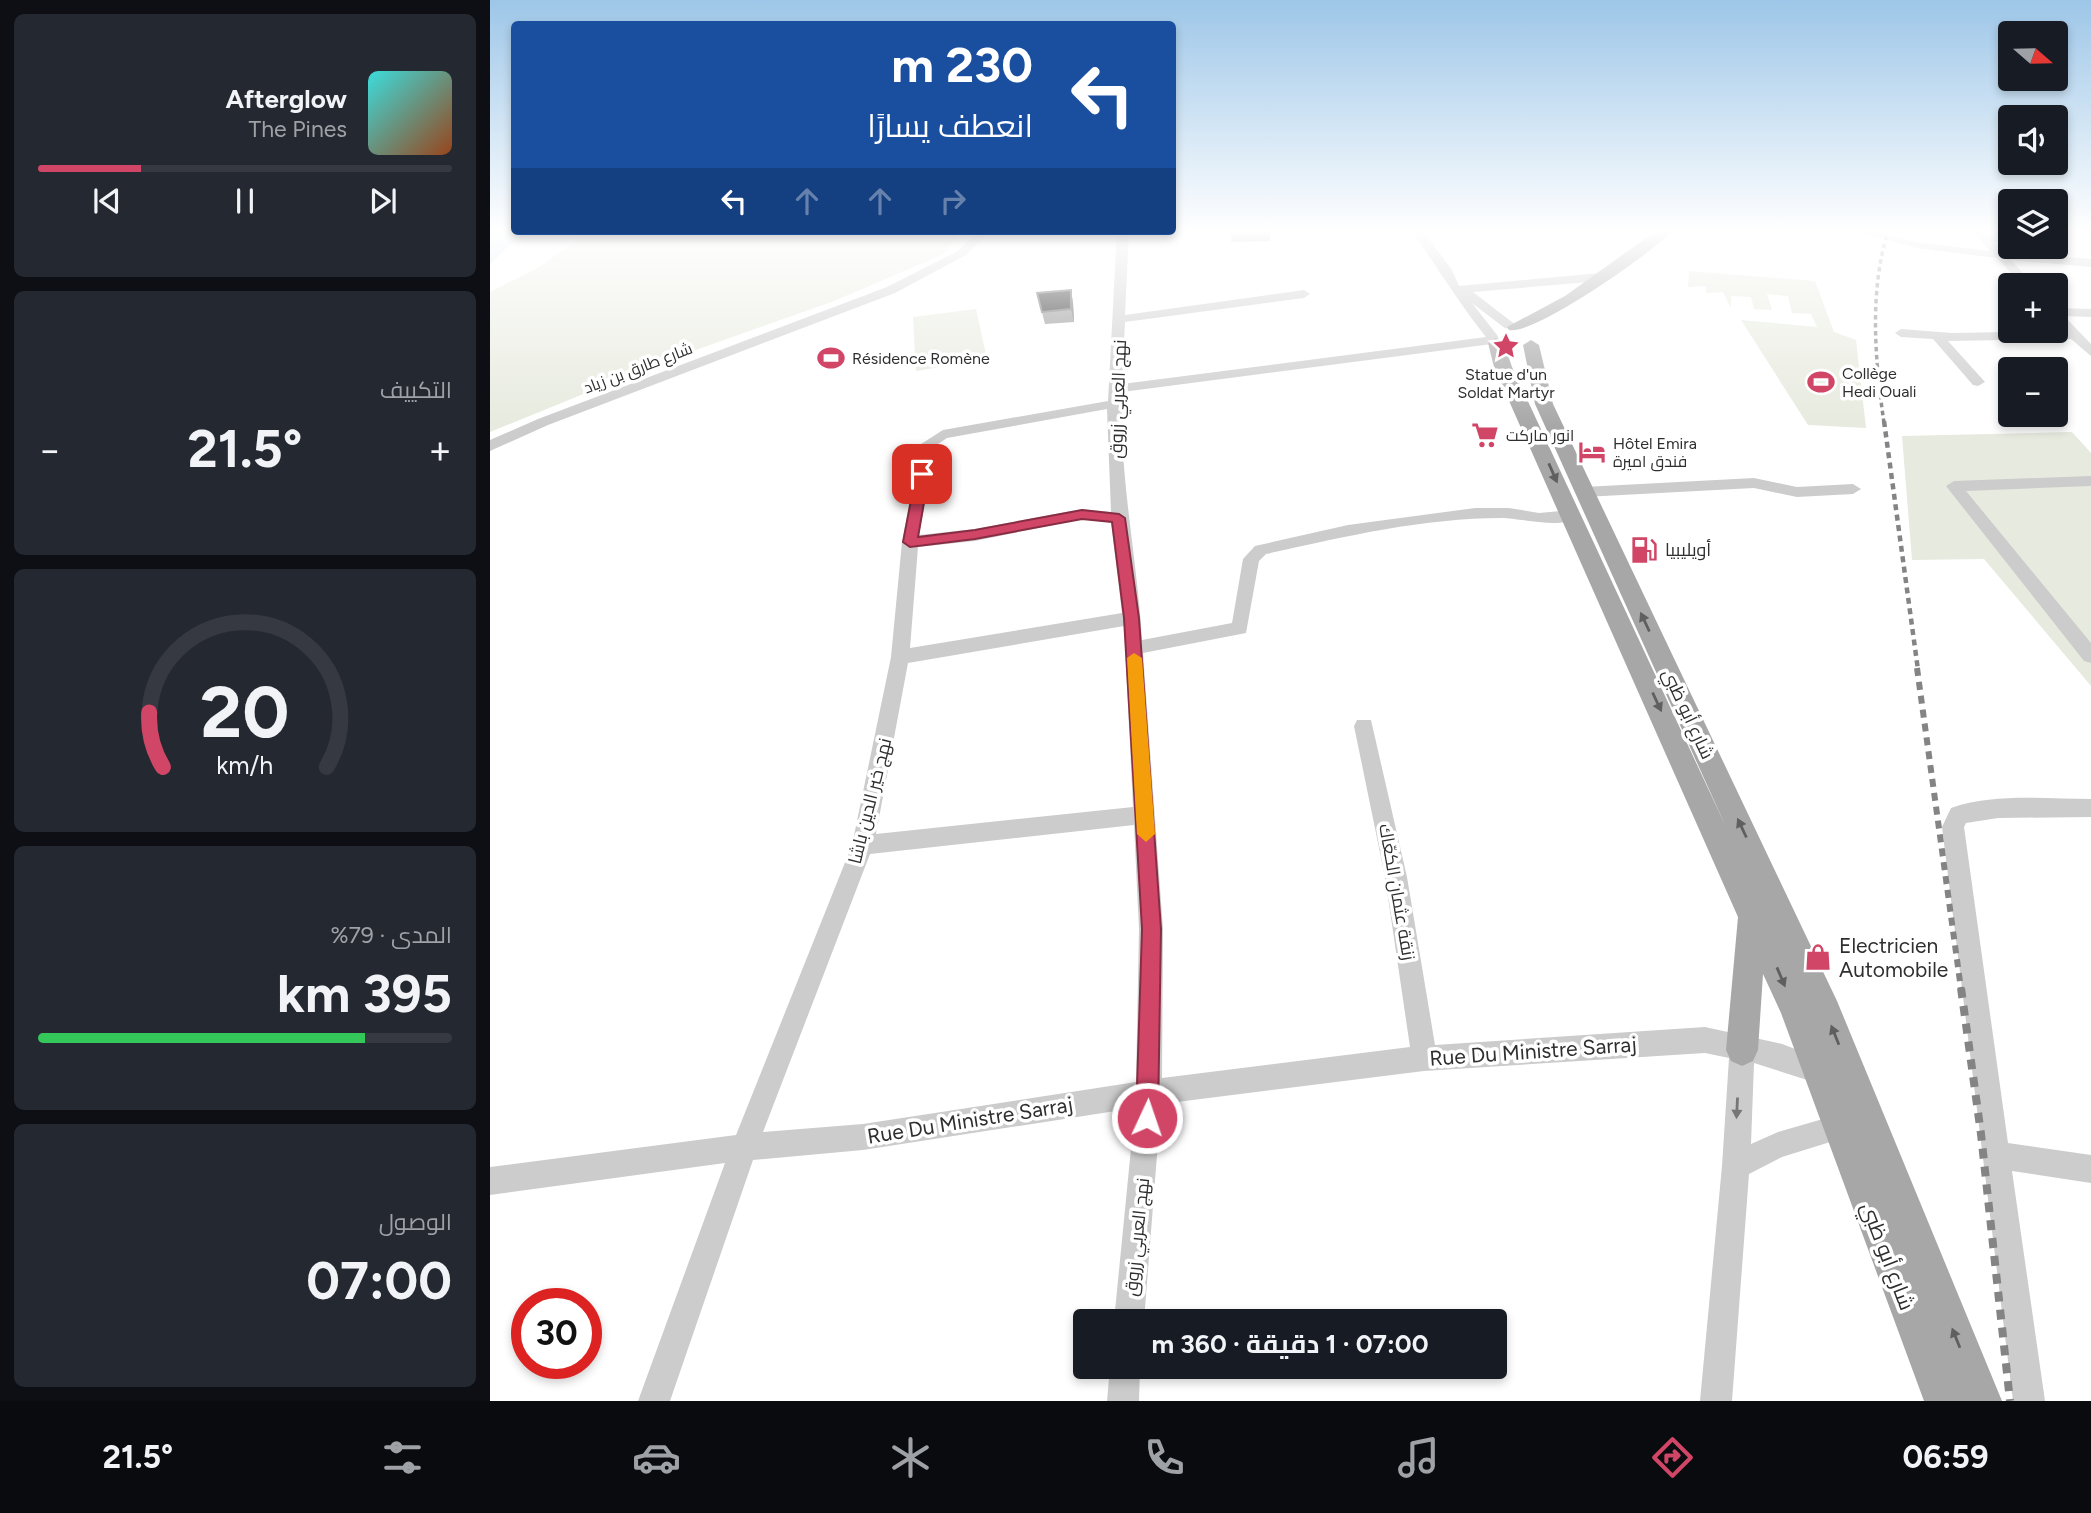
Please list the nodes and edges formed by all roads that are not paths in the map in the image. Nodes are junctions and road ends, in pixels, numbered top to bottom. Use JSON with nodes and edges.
{"nodes":[{"id":1,"x":874,"y":296,"type":"edge"},
{"id":2,"x":1122,"y":296,"type":"edge"},
{"id":3,"x":1287,"y":296,"type":"edge"},
{"id":4,"x":1466,"y":296,"type":"edge"},
{"id":5,"x":1466,"y":296,"type":"edge"},
{"id":6,"x":1574,"y":296,"type":"edge"},
{"id":7,"x":1571,"y":299,"type":"junction"},
{"id":8,"x":2091,"y":313,"type":"edge"},
{"id":9,"x":2068,"y":314,"type":"edge"},
{"id":10,"x":1121,"y":319,"type":"junction"},
{"id":11,"x":2068,"y":327,"type":"edge"},
{"id":12,"x":1901,"y":333,"type":"dead end"},
{"id":13,"x":2075,"y":335,"type":"junction"},
{"id":14,"x":1510,"y":337,"type":"junction"},
{"id":15,"x":1937,"y":337,"type":"junction"},
{"id":16,"x":2091,"y":352,"type":"edge"},
{"id":17,"x":1978,"y":382,"type":"dead end"},
{"id":18,"x":1114,"y":397,"type":"junction"},
{"id":19,"x":490,"y":446,"type":"edge"},
{"id":20,"x":2091,"y":481,"type":"edge"},
{"id":21,"x":1853,"y":489,"type":"dead end"},
{"id":22,"x":1578,"y":504,"type":"junction"},
{"id":23,"x":1119,"y":518,"type":"junction"},
{"id":24,"x":910,"y":542,"type":"junction"},
{"id":25,"x":1608,"y":568,"type":"junction"},
{"id":26,"x":1132,"y":618,"type":"junction"},
{"id":27,"x":1134,"y":648,"type":"junction"},
{"id":28,"x":2091,"y":656,"type":"edge"},
{"id":29,"x":900,"y":657,"type":"junction"},
{"id":30,"x":1364,"y":726,"type":"dead end"},
{"id":31,"x":2091,"y":808,"type":"edge"},
{"id":32,"x":1145,"y":815,"type":"junction"},
{"id":33,"x":863,"y":845,"type":"junction"},
{"id":34,"x":1753,"y":912,"type":"junction"},
{"id":35,"x":1742,"y":1050,"type":"junction"},
{"id":36,"x":1424,"y":1058,"type":"junction"},
{"id":37,"x":1819,"y":1070,"type":"junction"},
{"id":38,"x":1854,"y":1082,"type":"junction"},
{"id":39,"x":1149,"y":1093,"type":"junction"},
{"id":40,"x":1869,"y":1120,"type":"junction"},
{"id":41,"x":1839,"y":1127,"type":"junction"},
{"id":42,"x":744,"y":1147,"type":"junction"},
{"id":43,"x":1996,"y":1155,"type":"junction"},
{"id":44,"x":1736,"y":1166,"type":"junction"},
{"id":45,"x":2091,"y":1169,"type":"edge"},
{"id":46,"x":490,"y":1181,"type":"edge"},
{"id":47,"x":1130,"y":1309,"type":"edge"},
{"id":48,"x":1124,"y":1379,"type":"edge"},
{"id":49,"x":654,"y":1401,"type":"edge"},
{"id":50,"x":1122,"y":1401,"type":"edge"},
{"id":51,"x":1716,"y":1401,"type":"edge"},
{"id":52,"x":1944,"y":1401,"type":"edge"},
{"id":53,"x":1982,"y":1401,"type":"edge"},
{"id":54,"x":2029,"y":1401,"type":"edge"}],
"edges":[{"from":1,"to":19,"type":"street","name":"شارع طارق بن زياد"},
{"from":2,"to":10,"type":"street","name":"نهج العربي زروق"},
{"from":3,"to":10,"type":"street"},
{"from":4,"to":14,"type":"street"},
{"from":5,"to":14,"type":"street"},
{"from":6,"to":7,"type":"main road"},
{"from":7,"to":14,"type":"main road"},
{"from":7,"to":14,"type":"main road"},
{"from":8,"to":9,"type":"street"},
{"from":10,"to":18,"type":"street","name":"نهج العربي زروق"},
{"from":11,"to":13,"type":"street"},
{"from":12,"to":15,"type":"street"},
{"from":13,"to":15,"type":"street"},
{"from":13,"to":16,"type":"street"},
{"from":14,"to":18,"type":"street"},
{"from":14,"to":22,"type":"main road","name":"شارع أبو ظبي"},
{"from":15,"to":17,"type":"street"},
{"from":18,"to":23,"type":"street","name":"نهج العربي زروق"},
{"from":18,"to":24,"type":"street","name":"نهج خير الدين باشا"},
{"from":20,"to":28,"type":"street"},
{"from":21,"to":22,"type":"street"},
{"from":22,"to":25,"type":"main road","name":"شارع أبو ظبي"},
{"from":22,"to":27,"type":"street"},
{"from":23,"to":24,"type":"street"},
{"from":23,"to":26,"type":"street","name":"نهج العربي زروق"},
{"from":24,"to":29,"type":"street","name":"نهج خير الدين باشا"},
{"from":25,"to":34,"type":"main road","name":"شارع أبو ظبي","one_way":true},
{"from":38,"to":25,"type":"main road","name":"شارع أبو ظبي","one_way":true},
{"from":26,"to":27,"type":"street","name":"نهج العربي زروق"},
{"from":26,"to":29,"type":"street"},
{"from":27,"to":32,"type":"street","name":"نهج العربي زروق"},
{"from":29,"to":33,"type":"street","name":"نهج خير الدين باشا"},
{"from":30,"to":36,"type":"street","name":"زنقة عثمان الكعّاك"},
{"from":31,"to":43,"type":"street"},
{"from":32,"to":33,"type":"street"},
{"from":32,"to":39,"type":"street","name":"نهج العربي زروق"},
{"from":33,"to":42,"type":"street","name":"نهج خير الدين باشا"},
{"from":34,"to":35,"type":"main road"},
{"from":34,"to":37,"type":"main road","name":"شارع أبو ظبي","one_way":true},
{"from":35,"to":36,"type":"street","name":"Rue Du Ministre Sarraj"},
{"from":35,"to":37,"type":"street","name":"Rue Du Ministre Sarraj"},
{"from":35,"to":44,"type":"street","one_way":true},
{"from":36,"to":39,"type":"street","name":"Rue Du Ministre Sarraj"},
{"from":37,"to":38,"type":"street"},
{"from":37,"to":41,"type":"main road","name":"شارع أبو ظبي"},
{"from":38,"to":40,"type":"main road","name":"شارع أبو ظبي"},
{"from":39,"to":42,"type":"street","name":"Rue Du Ministre Sarraj"},
{"from":39,"to":47,"type":"street","name":"نهج العربي زروق"},
{"from":40,"to":41,"type":"street"},
{"from":53,"to":40,"type":"main road","name":"شارع أبو ظبي","one_way":true},
{"from":41,"to":44,"type":"street"},
{"from":41,"to":52,"type":"main road","name":"شارع أبو ظبي"},
{"from":42,"to":46,"type":"street","name":"Rue Du Ministre Sarraj"},
{"from":42,"to":49,"type":"street","name":"نهج خير الدين باشا"},
{"from":43,"to":45,"type":"street"},
{"from":43,"to":54,"type":"street"},
{"from":44,"to":51,"type":"street"},
{"from":48,"to":50,"type":"street"}]}
